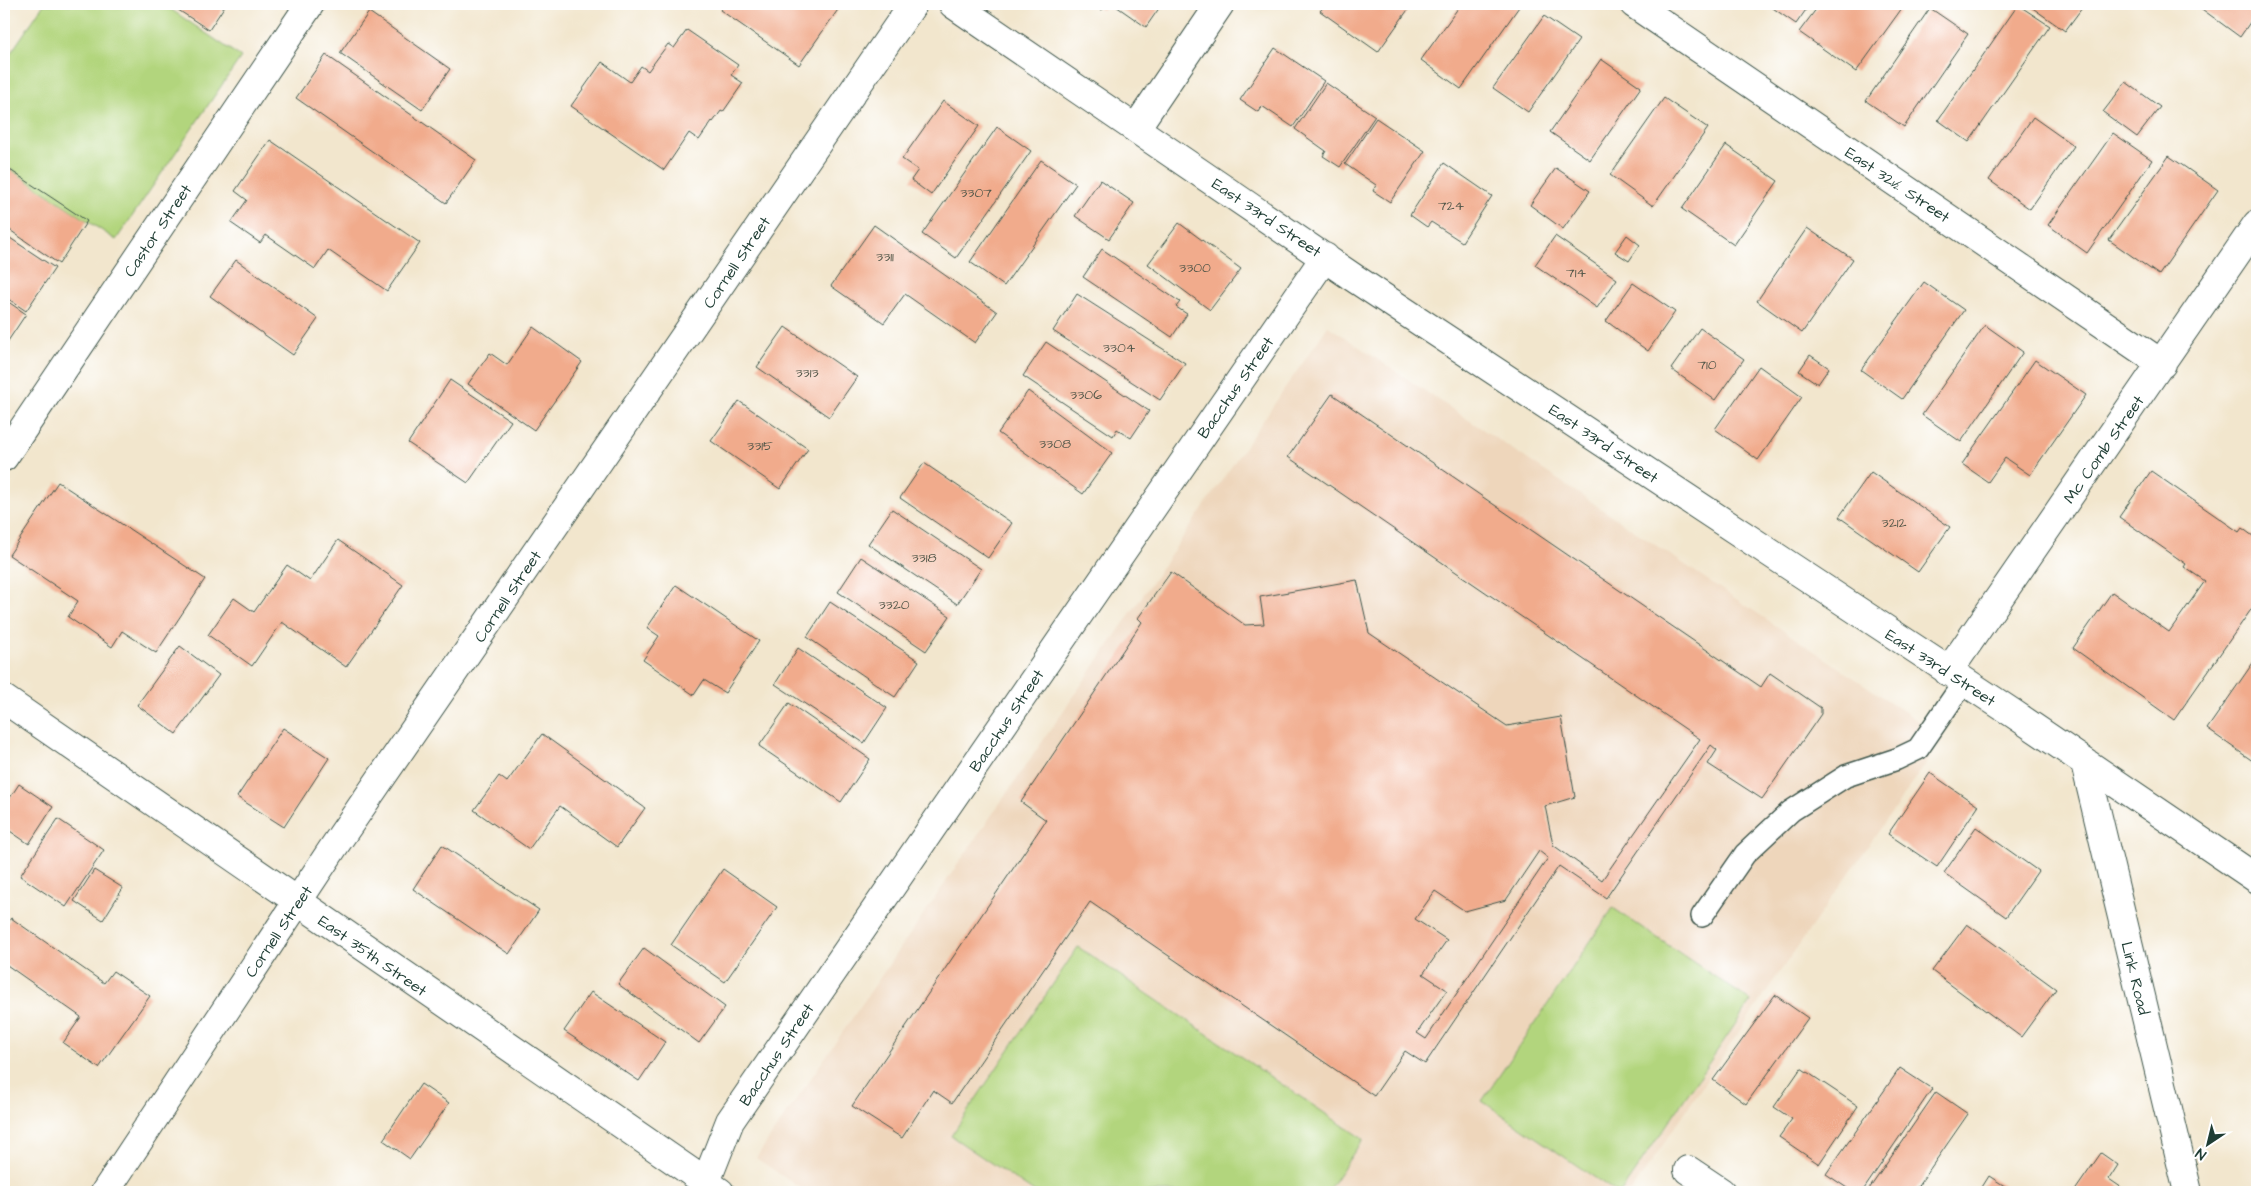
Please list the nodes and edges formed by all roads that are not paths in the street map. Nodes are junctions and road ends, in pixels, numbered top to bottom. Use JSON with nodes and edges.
{"nodes":[{"id":1,"x":310,"y":4,"type":"edge"},
{"id":2,"x":914,"y":4,"type":"edge"},
{"id":3,"x":953,"y":4,"type":"edge"},
{"id":4,"x":1220,"y":4,"type":"edge"},
{"id":5,"x":1634,"y":4,"type":"edge"},
{"id":6,"x":1136,"y":128,"type":"junction"},
{"id":7,"x":2257,"y":224,"type":"edge"},
{"id":8,"x":1325,"y":257,"type":"junction"},
{"id":9,"x":2162,"y":364,"type":"junction"},
{"id":10,"x":4,"y":457,"type":"edge"},
{"id":11,"x":1956,"y":677,"type":"junction"},
{"id":12,"x":4,"y":699,"type":"edge"},
{"id":13,"x":2085,"y":763,"type":"junction"},
{"id":14,"x":2257,"y":879,"type":"edge"},
{"id":15,"x":297,"y":902,"type":"junction"},
{"id":16,"x":1702,"y":916,"type":"dead end"},
{"id":17,"x":1688,"y":1170,"type":"dead end"},
{"id":18,"x":709,"y":1189,"type":"edge"},
{"id":19,"x":105,"y":1192,"type":"edge"},
{"id":20,"x":1720,"y":1192,"type":"edge"},
{"id":21,"x":2188,"y":1192,"type":"edge"}],
"edges":[{"from":1,"to":10,"type":"street","name":"Castor Street"},
{"from":2,"to":15,"type":"street","name":"Cornell Street"},
{"from":3,"to":6,"type":"street","name":"East 33rd Street"},
{"from":4,"to":6,"type":"street"},
{"from":5,"to":9,"type":"street","name":"East 32½ Street"},
{"from":6,"to":8,"type":"street","name":"East 33rd Street"},
{"from":7,"to":9,"type":"street","name":"Mc Comb Street"},
{"from":8,"to":11,"type":"street","name":"East 33rd Street"},
{"from":8,"to":18,"type":"street","name":"Bacchus Street"},
{"from":9,"to":11,"type":"street","name":"Mc Comb Street"},
{"from":11,"to":13,"type":"street","name":"East 33rd Street"},
{"from":11,"to":16,"type":"lane"},
{"from":12,"to":15,"type":"street","name":"East 35th Street"},
{"from":13,"to":14,"type":"street","name":"East 33rd Street"},
{"from":13,"to":21,"type":"street","name":"Link Road"},
{"from":15,"to":18,"type":"street","name":"East 35th Street"},
{"from":15,"to":19,"type":"street","name":"Cornell Street"},
{"from":17,"to":20,"type":"street"}]}
